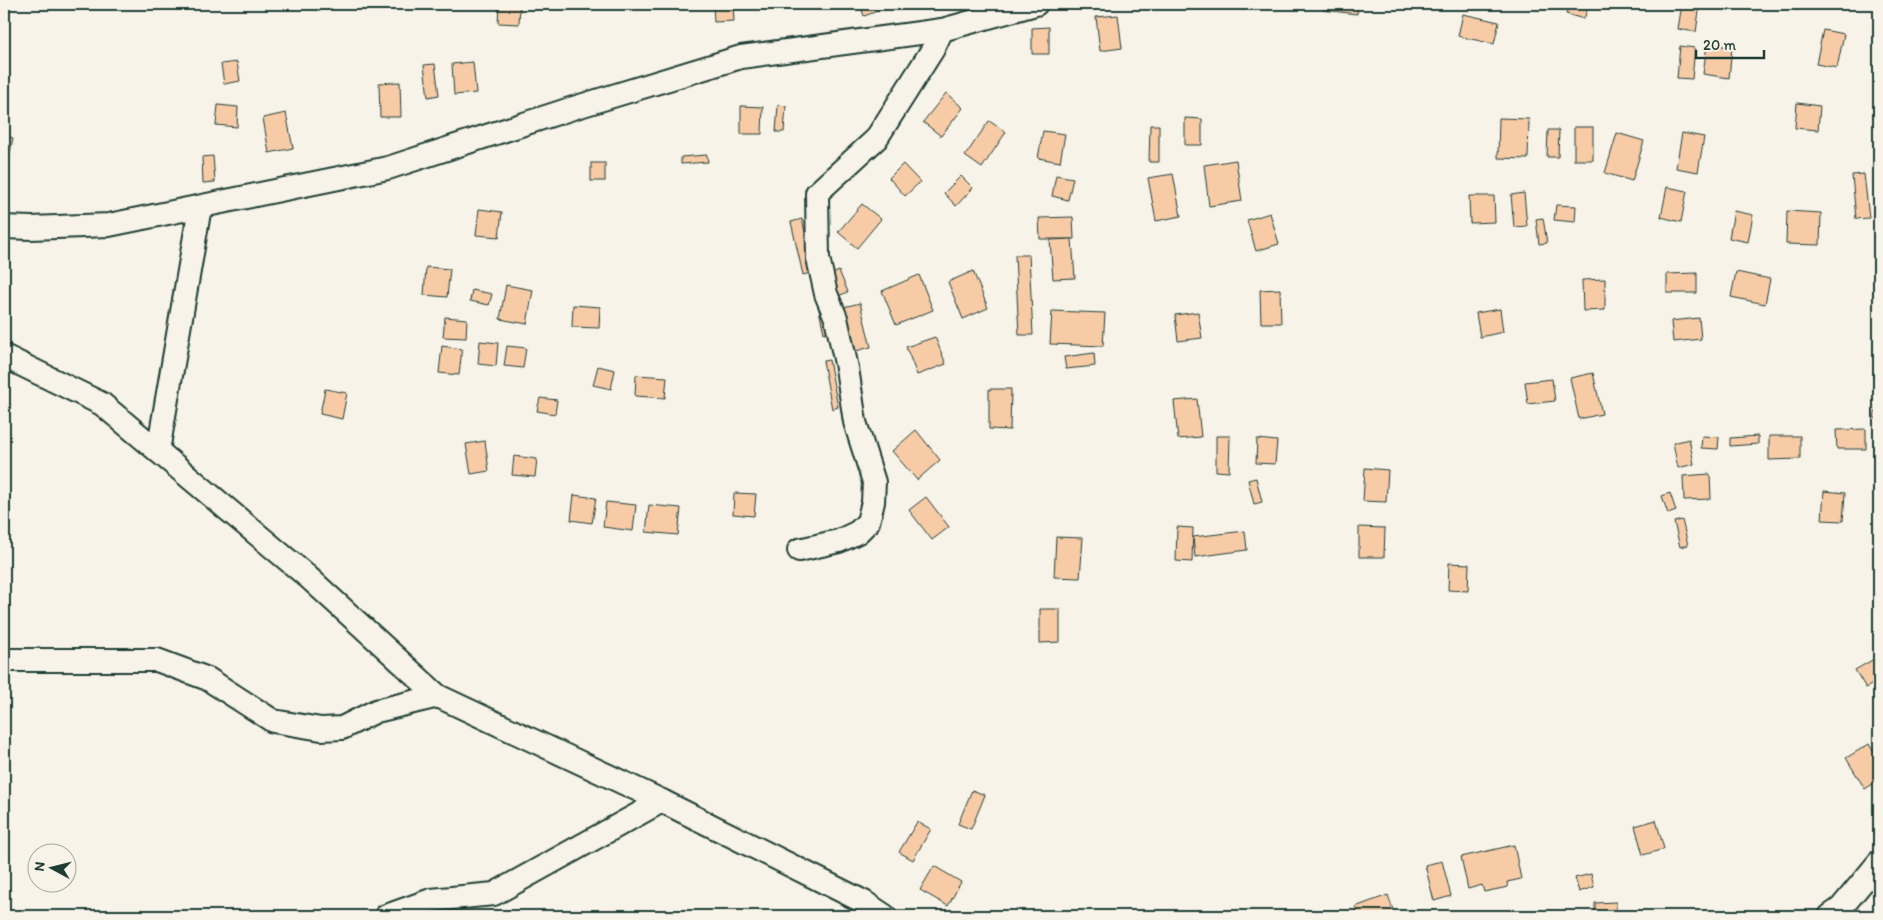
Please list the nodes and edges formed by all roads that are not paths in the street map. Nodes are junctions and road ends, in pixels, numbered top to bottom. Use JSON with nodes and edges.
{"nodes":[{"id":1,"x":1036,"y":4,"type":"edge"},
{"id":2,"x":942,"y":30,"type":"junction"},
{"id":3,"x":200,"y":206,"type":"junction"},
{"id":4,"x":4,"y":227,"type":"edge"},
{"id":5,"x":4,"y":356,"type":"edge"},
{"id":6,"x":158,"y":451,"type":"junction"},
{"id":7,"x":799,"y":550,"type":"dead end"},
{"id":8,"x":4,"y":660,"type":"edge"},
{"id":9,"x":438,"y":696,"type":"junction"},
{"id":10,"x":662,"y":801,"type":"junction"},
{"id":11,"x":1879,"y":862,"type":"edge"},
{"id":12,"x":386,"y":916,"type":"edge"},
{"id":13,"x":886,"y":916,"type":"edge"},
{"id":14,"x":1830,"y":916,"type":"edge"}],
"edges":[{"from":1,"to":2,"type":"street"},
{"from":2,"to":3,"type":"street"},
{"from":2,"to":7,"type":"street"},
{"from":3,"to":4,"type":"street"},
{"from":3,"to":6,"type":"street"},
{"from":5,"to":6,"type":"street"},
{"from":6,"to":9,"type":"street"},
{"from":8,"to":9,"type":"street"},
{"from":9,"to":10,"type":"street"},
{"from":10,"to":12,"type":"street"},
{"from":10,"to":13,"type":"street"},
{"from":11,"to":14,"type":"street"}]}
